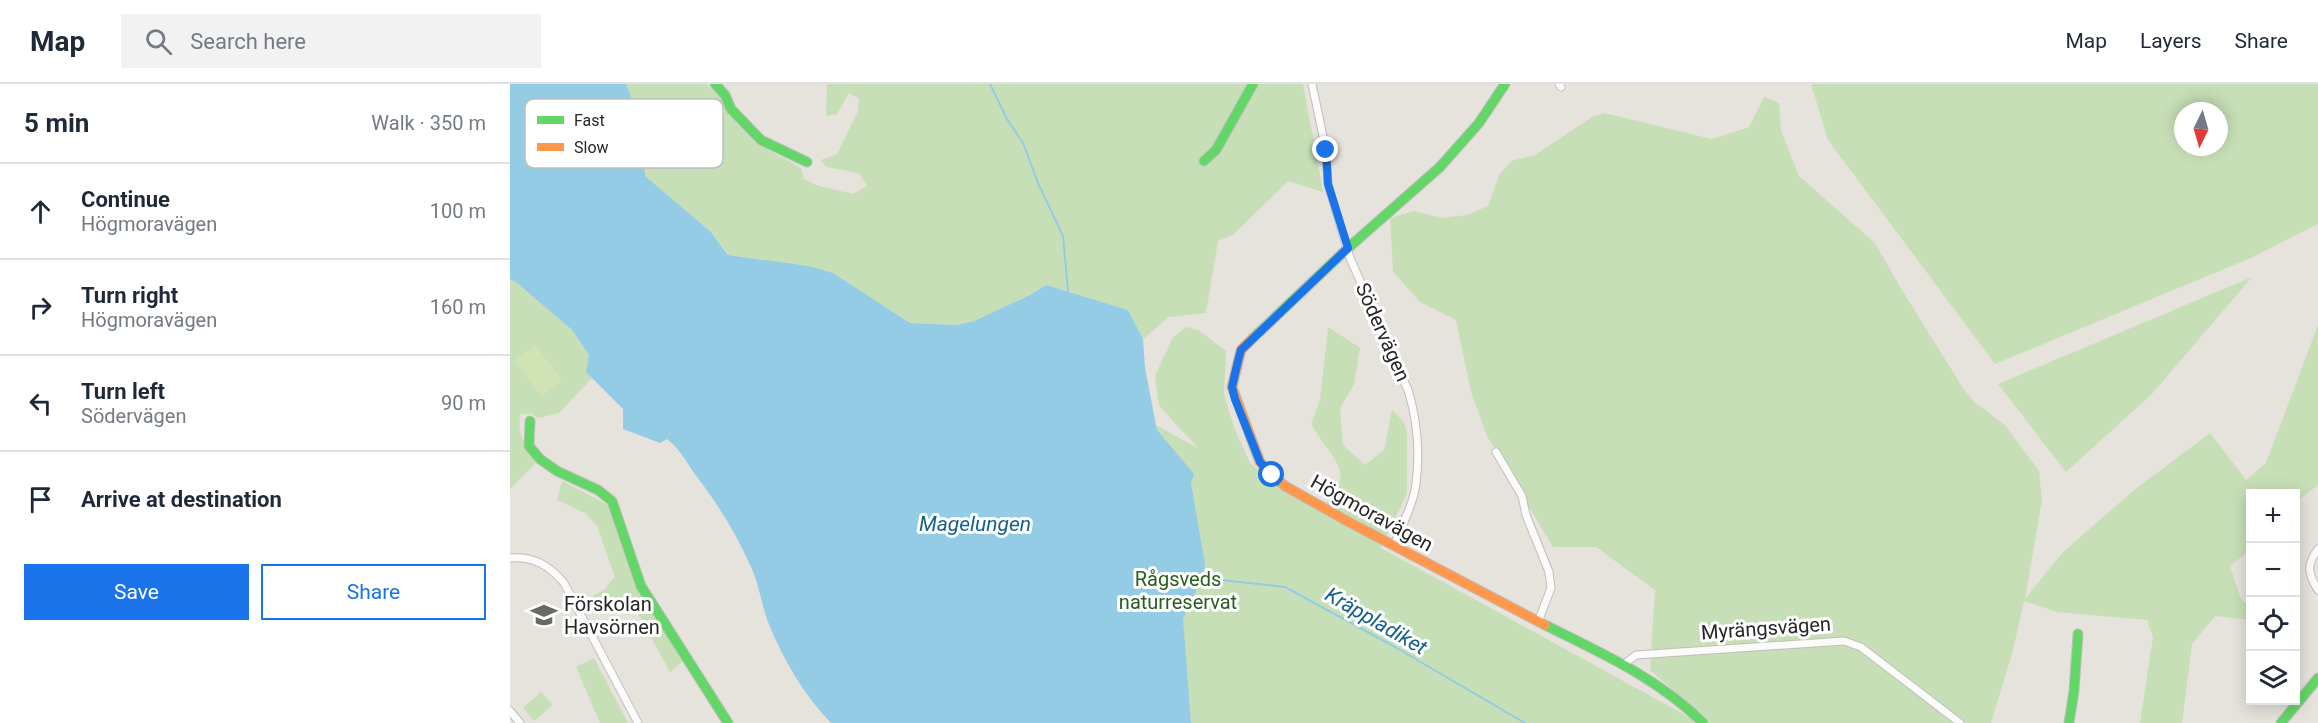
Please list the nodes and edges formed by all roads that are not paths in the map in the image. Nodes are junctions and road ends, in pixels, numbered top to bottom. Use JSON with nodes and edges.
{"nodes":[{"id":1,"x":715,"y":84,"type":"edge"},
{"id":2,"x":1253,"y":84,"type":"edge"},
{"id":3,"x":1312,"y":84,"type":"edge"},
{"id":4,"x":1505,"y":84,"type":"edge"},
{"id":5,"x":1204,"y":161,"type":"dead end"},
{"id":6,"x":807,"y":162,"type":"dead end"},
{"id":7,"x":1348,"y":248,"type":"junction"},
{"id":8,"x":530,"y":421,"type":"dead end"},
{"id":9,"x":1496,"y":452,"type":"dead end"},
{"id":10,"x":1394,"y":546,"type":"junction"},
{"id":11,"x":2318,"y":549,"type":"edge"},
{"id":12,"x":510,"y":558,"type":"edge"},
{"id":13,"x":2318,"y":590,"type":"edge"},
{"id":14,"x":1538,"y":622,"type":"junction"},
{"id":15,"x":2078,"y":634,"type":"dead end"},
{"id":16,"x":1623,"y":664,"type":"junction"},
{"id":17,"x":2318,"y":678,"type":"edge"},
{"id":18,"x":510,"y":711,"type":"edge"},
{"id":19,"x":520,"y":723,"type":"edge"},
{"id":20,"x":638,"y":723,"type":"edge"},
{"id":21,"x":729,"y":723,"type":"edge"},
{"id":22,"x":1703,"y":723,"type":"edge"},
{"id":23,"x":1960,"y":723,"type":"edge"},
{"id":24,"x":2069,"y":723,"type":"edge"},
{"id":25,"x":2281,"y":723,"type":"edge"}],
"edges":[{"from":1,"to":6,"type":"street"},
{"from":2,"to":5,"type":"street"},
{"from":3,"to":7,"type":"street","name":"Södervägen"},
{"from":4,"to":7,"type":"street","name":"Högmoravägen"},
{"from":7,"to":10,"type":"street","name":"Södervägen"},
{"from":7,"to":10,"type":"street","name":"Högmoravägen"},
{"from":8,"to":21,"type":"street"},
{"from":9,"to":14,"type":"street"},
{"from":10,"to":14,"type":"street","name":"Högmoravägen"},
{"from":11,"to":13,"type":"street"},
{"from":12,"to":20,"type":"street"},
{"from":14,"to":16,"type":"street","name":"Högmoravägen"},
{"from":15,"to":24,"type":"street"},
{"from":16,"to":22,"type":"street","name":"Högmoravägen"},
{"from":16,"to":23,"type":"street","name":"Myrängsvägen"},
{"from":17,"to":25,"type":"street"},
{"from":18,"to":19,"type":"street"}]}
